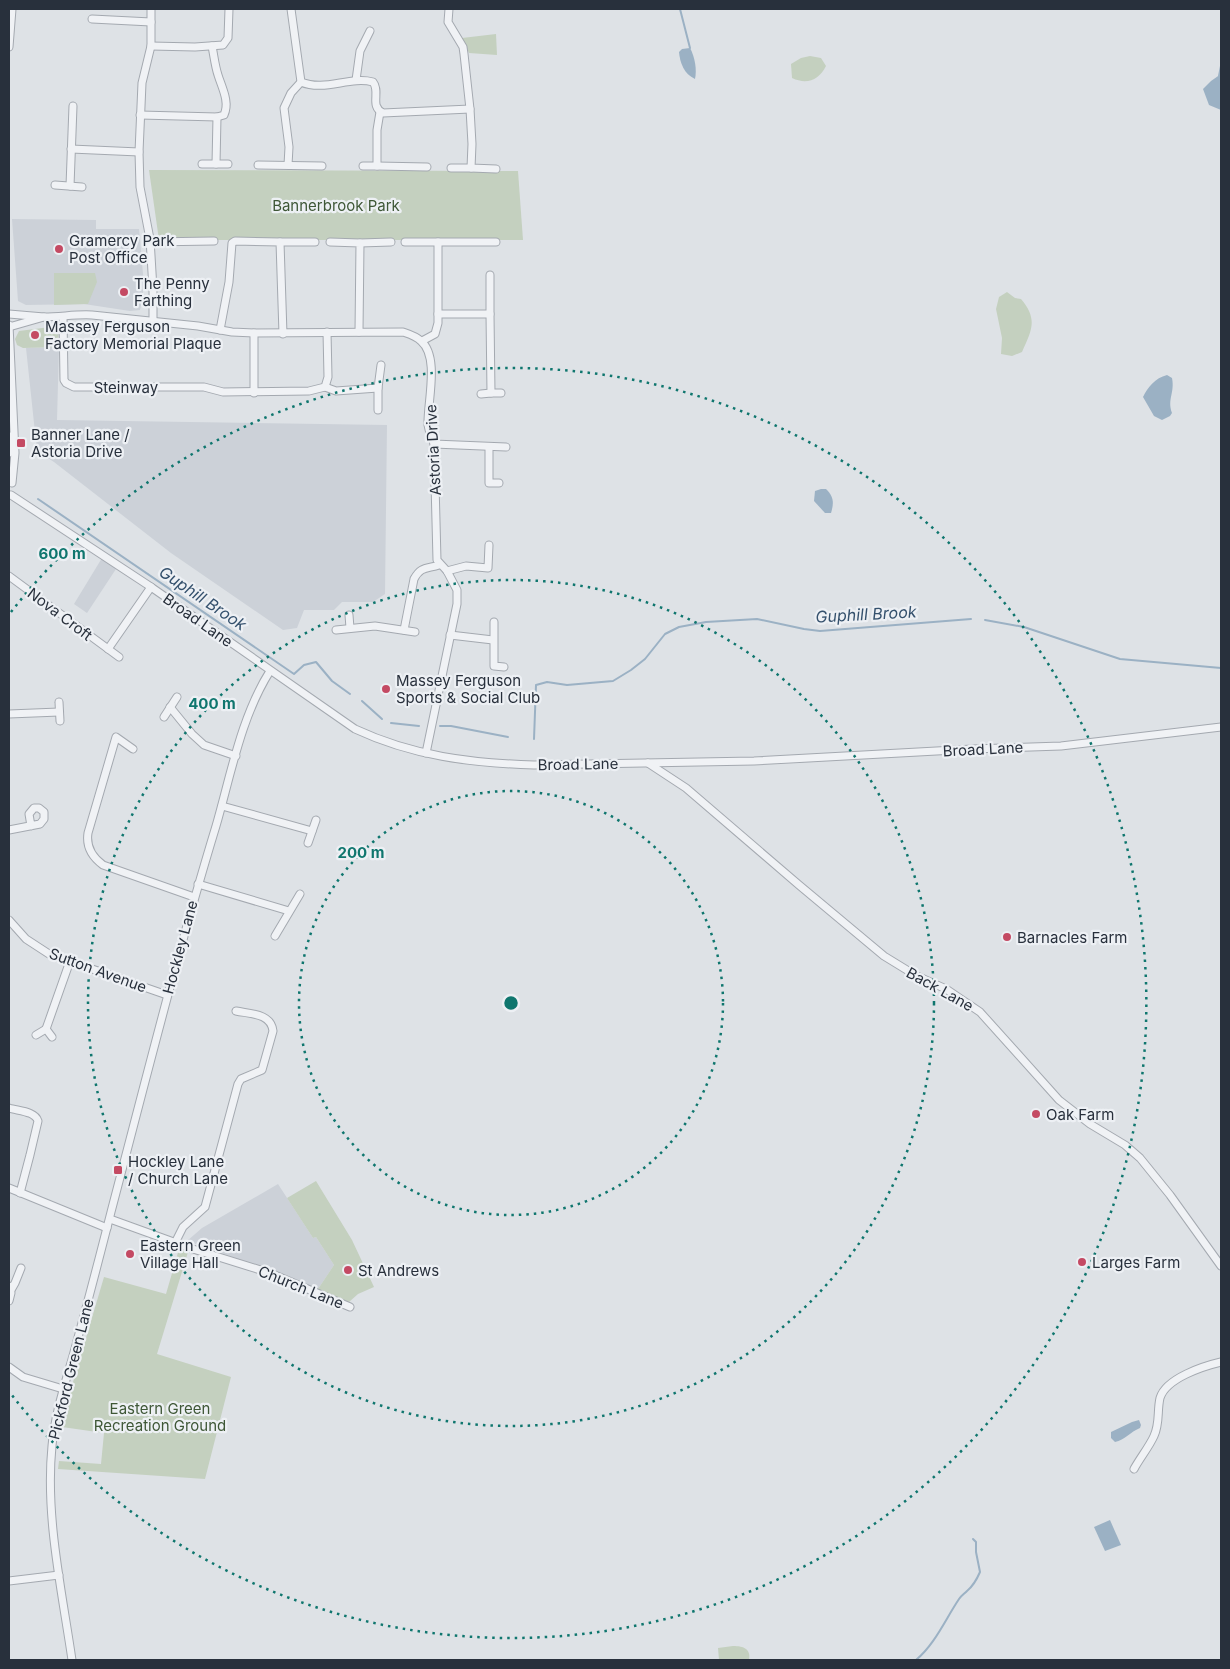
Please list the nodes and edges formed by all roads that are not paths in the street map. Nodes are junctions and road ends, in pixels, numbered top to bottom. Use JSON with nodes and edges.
{"nodes":[{"id":1,"x":12,"y":9,"type":"edge"},
{"id":2,"x":150,"y":9,"type":"edge"},
{"id":3,"x":229,"y":9,"type":"edge"},
{"id":4,"x":291,"y":9,"type":"edge"},
{"id":5,"x":449,"y":9,"type":"edge"},
{"id":6,"x":92,"y":19,"type":"dead end"},
{"id":7,"x":151,"y":22,"type":"junction"},
{"id":8,"x":370,"y":31,"type":"dead end"},
{"id":9,"x":9,"y":46,"type":"edge"},
{"id":10,"x":151,"y":46,"type":"junction"},
{"id":11,"x":212,"y":46,"type":"junction"},
{"id":12,"x":356,"y":80,"type":"junction"},
{"id":13,"x":301,"y":82,"type":"junction"},
{"id":14,"x":73,"y":106,"type":"dead end"},
{"id":15,"x":470,"y":109,"type":"junction"},
{"id":16,"x":380,"y":112,"type":"junction"},
{"id":17,"x":140,"y":115,"type":"junction"},
{"id":18,"x":217,"y":116,"type":"junction"},
{"id":19,"x":71,"y":149,"type":"junction"},
{"id":20,"x":138,"y":152,"type":"junction"},
{"id":21,"x":202,"y":164,"type":"dead end"},
{"id":22,"x":216,"y":164,"type":"junction"},
{"id":23,"x":228,"y":164,"type":"dead end"},
{"id":24,"x":258,"y":165,"type":"dead end"},
{"id":25,"x":288,"y":165,"type":"junction"},
{"id":26,"x":322,"y":166,"type":"dead end"},
{"id":27,"x":363,"y":166,"type":"dead end"},
{"id":28,"x":377,"y":166,"type":"junction"},
{"id":29,"x":426,"y":167,"type":"dead end"},
{"id":30,"x":451,"y":168,"type":"dead end"},
{"id":31,"x":471,"y":168,"type":"junction"},
{"id":32,"x":496,"y":169,"type":"dead end"},
{"id":33,"x":55,"y":185,"type":"dead end"},
{"id":34,"x":70,"y":186,"type":"junction"},
{"id":35,"x":82,"y":187,"type":"dead end"},
{"id":36,"x":214,"y":241,"type":"dead end"},
{"id":37,"x":150,"y":242,"type":"junction"},
{"id":38,"x":280,"y":242,"type":"junction"},
{"id":39,"x":316,"y":242,"type":"dead end"},
{"id":40,"x":330,"y":242,"type":"dead end"},
{"id":41,"x":391,"y":242,"type":"dead end"},
{"id":42,"x":405,"y":242,"type":"dead end"},
{"id":43,"x":438,"y":242,"type":"junction"},
{"id":44,"x":496,"y":242,"type":"dead end"},
{"id":45,"x":360,"y":243,"type":"junction"},
{"id":46,"x":490,"y":275,"type":"dead end"},
{"id":47,"x":9,"y":314,"type":"edge"},
{"id":48,"x":438,"y":314,"type":"junction"},
{"id":49,"x":490,"y":314,"type":"junction"},
{"id":50,"x":63,"y":316,"type":"junction"},
{"id":51,"x":44,"y":317,"type":"junction"},
{"id":52,"x":153,"y":322,"type":"junction"},
{"id":53,"x":9,"y":326,"type":"edge"},
{"id":54,"x":220,"y":330,"type":"junction"},
{"id":55,"x":327,"y":332,"type":"junction"},
{"id":56,"x":358,"y":332,"type":"junction"},
{"id":57,"x":254,"y":333,"type":"junction"},
{"id":58,"x":283,"y":334,"type":"junction"},
{"id":59,"x":422,"y":342,"type":"junction"},
{"id":60,"x":381,"y":365,"type":"dead end"},
{"id":61,"x":325,"y":387,"type":"junction"},
{"id":62,"x":378,"y":388,"type":"junction"},
{"id":63,"x":254,"y":393,"type":"junction"},
{"id":64,"x":492,"y":393,"type":"junction"},
{"id":65,"x":501,"y":393,"type":"dead end"},
{"id":66,"x":481,"y":394,"type":"dead end"},
{"id":67,"x":378,"y":410,"type":"dead end"},
{"id":68,"x":9,"y":416,"type":"edge"},
{"id":69,"x":434,"y":444,"type":"junction"},
{"id":70,"x":490,"y":447,"type":"junction"},
{"id":71,"x":506,"y":447,"type":"dead end"},
{"id":72,"x":9,"y":453,"type":"edge"},
{"id":73,"x":10,"y":481,"type":"edge"},
{"id":74,"x":480,"y":483,"type":"dead end"},
{"id":75,"x":489,"y":483,"type":"junction"},
{"id":76,"x":499,"y":483,"type":"dead end"},
{"id":77,"x":10,"y":496,"type":"edge"},
{"id":78,"x":489,"y":545,"type":"dead end"},
{"id":79,"x":440,"y":564,"type":"junction"},
{"id":80,"x":488,"y":568,"type":"junction"},
{"id":81,"x":446,"y":571,"type":"junction"},
{"id":82,"x":488,"y":576,"type":"dead end"},
{"id":83,"x":10,"y":579,"type":"edge"},
{"id":84,"x":151,"y":587,"type":"junction"},
{"id":85,"x":349,"y":615,"type":"dead end"},
{"id":86,"x":494,"y":622,"type":"dead end"},
{"id":87,"x":350,"y":628,"type":"junction"},
{"id":88,"x":336,"y":630,"type":"dead end"},
{"id":89,"x":404,"y":630,"type":"junction"},
{"id":90,"x":415,"y":632,"type":"dead end"},
{"id":91,"x":450,"y":635,"type":"junction"},
{"id":92,"x":494,"y":640,"type":"junction"},
{"id":93,"x":108,"y":649,"type":"junction"},
{"id":94,"x":119,"y":657,"type":"dead end"},
{"id":95,"x":504,"y":667,"type":"dead end"},
{"id":96,"x":270,"y":671,"type":"junction"},
{"id":97,"x":177,"y":697,"type":"dead end"},
{"id":98,"x":59,"y":702,"type":"dead end"},
{"id":99,"x":170,"y":707,"type":"junction"},
{"id":100,"x":59,"y":712,"type":"junction"},
{"id":101,"x":9,"y":714,"type":"edge"},
{"id":102,"x":164,"y":717,"type":"dead end"},
{"id":103,"x":60,"y":721,"type":"dead end"},
{"id":104,"x":1221,"y":727,"type":"edge"},
{"id":105,"x":133,"y":749,"type":"dead end"},
{"id":106,"x":426,"y":754,"type":"junction"},
{"id":107,"x":236,"y":756,"type":"junction"},
{"id":108,"x":648,"y":763,"type":"junction"},
{"id":109,"x":222,"y":806,"type":"junction"},
{"id":110,"x":316,"y":820,"type":"dead end"},
{"id":111,"x":31,"y":826,"type":"dead end"},
{"id":112,"x":9,"y":830,"type":"edge"},
{"id":113,"x":312,"y":832,"type":"junction"},
{"id":114,"x":308,"y":843,"type":"dead end"},
{"id":115,"x":198,"y":884,"type":"junction"},
{"id":116,"x":300,"y":894,"type":"dead end"},
{"id":117,"x":194,"y":897,"type":"junction"},
{"id":118,"x":289,"y":911,"type":"junction"},
{"id":119,"x":9,"y":920,"type":"edge"},
{"id":120,"x":275,"y":936,"type":"dead end"},
{"id":121,"x":70,"y":961,"type":"junction"},
{"id":122,"x":167,"y":995,"type":"junction"},
{"id":123,"x":236,"y":1011,"type":"dead end"},
{"id":124,"x":46,"y":1029,"type":"junction"},
{"id":125,"x":36,"y":1035,"type":"dead end"},
{"id":126,"x":52,"y":1037,"type":"dead end"},
{"id":127,"x":9,"y":1108,"type":"edge"},
{"id":128,"x":9,"y":1188,"type":"edge"},
{"id":129,"x":20,"y":1193,"type":"junction"},
{"id":130,"x":110,"y":1219,"type":"junction"},
{"id":131,"x":107,"y":1228,"type":"junction"},
{"id":132,"x":175,"y":1243,"type":"junction"},
{"id":133,"x":1221,"y":1266,"type":"edge"},
{"id":134,"x":21,"y":1268,"type":"dead end"},
{"id":135,"x":10,"y":1288,"type":"edge"},
{"id":136,"x":9,"y":1301,"type":"edge"},
{"id":137,"x":350,"y":1307,"type":"dead end"},
{"id":138,"x":1221,"y":1362,"type":"edge"},
{"id":139,"x":9,"y":1367,"type":"edge"},
{"id":140,"x":63,"y":1389,"type":"junction"},
{"id":141,"x":1134,"y":1469,"type":"dead end"},
{"id":142,"x":60,"y":1575,"type":"junction"},
{"id":143,"x":9,"y":1581,"type":"edge"},
{"id":144,"x":72,"y":1660,"type":"edge"}],
"edges":[{"from":1,"to":9,"type":"street"},
{"from":2,"to":7,"type":"street"},
{"from":3,"to":11,"type":"street"},
{"from":4,"to":13,"type":"street"},
{"from":5,"to":15,"type":"street"},
{"from":6,"to":7,"type":"street"},
{"from":7,"to":10,"type":"street"},
{"from":8,"to":12,"type":"street"},
{"from":10,"to":11,"type":"street"},
{"from":10,"to":17,"type":"street"},
{"from":11,"to":18,"type":"street"},
{"from":12,"to":13,"type":"street"},
{"from":12,"to":16,"type":"street"},
{"from":13,"to":25,"type":"street"},
{"from":14,"to":19,"type":"street"},
{"from":15,"to":16,"type":"street"},
{"from":15,"to":31,"type":"street"},
{"from":16,"to":28,"type":"street"},
{"from":17,"to":18,"type":"street"},
{"from":17,"to":20,"type":"street"},
{"from":18,"to":22,"type":"street"},
{"from":19,"to":20,"type":"street"},
{"from":19,"to":34,"type":"street"},
{"from":20,"to":37,"type":"street"},
{"from":21,"to":22,"type":"street"},
{"from":22,"to":23,"type":"street"},
{"from":24,"to":25,"type":"street"},
{"from":25,"to":26,"type":"street"},
{"from":27,"to":28,"type":"street"},
{"from":28,"to":29,"type":"street"},
{"from":30,"to":31,"type":"street"},
{"from":31,"to":32,"type":"street"},
{"from":33,"to":34,"type":"street"},
{"from":34,"to":35,"type":"street"},
{"from":36,"to":37,"type":"street"},
{"from":37,"to":52,"type":"street"},
{"from":38,"to":39,"type":"street"},
{"from":38,"to":54,"type":"street"},
{"from":38,"to":58,"type":"street"},
{"from":40,"to":45,"type":"street"},
{"from":41,"to":45,"type":"street"},
{"from":42,"to":43,"type":"street"},
{"from":43,"to":44,"type":"street"},
{"from":43,"to":48,"type":"street"},
{"from":45,"to":56,"type":"street"},
{"from":46,"to":49,"type":"street"},
{"from":47,"to":51,"type":"street"},
{"from":48,"to":49,"type":"street"},
{"from":48,"to":59,"type":"street"},
{"from":49,"to":64,"type":"street"},
{"from":50,"to":51,"type":"street"},
{"from":50,"to":52,"type":"street"},
{"from":50,"to":63,"type":"street","name":"Steinway"},
{"from":51,"to":53,"type":"street"},
{"from":52,"to":54,"type":"street"},
{"from":53,"to":73,"type":"street"},
{"from":54,"to":57,"type":"street"},
{"from":55,"to":56,"type":"street"},
{"from":55,"to":58,"type":"street"},
{"from":55,"to":61,"type":"street"},
{"from":56,"to":59,"type":"street"},
{"from":57,"to":58,"type":"street"},
{"from":57,"to":63,"type":"street"},
{"from":59,"to":69,"type":"street","name":"Astoria Drive"},
{"from":60,"to":62,"type":"street"},
{"from":61,"to":62,"type":"street","name":"Steinway"},
{"from":61,"to":63,"type":"street","name":"Steinway"},
{"from":62,"to":67,"type":"street"},
{"from":64,"to":65,"type":"street"},
{"from":64,"to":66,"type":"street"},
{"from":68,"to":72,"type":"street"},
{"from":69,"to":70,"type":"street"},
{"from":69,"to":79,"type":"street","name":"Astoria Drive"},
{"from":70,"to":71,"type":"street"},
{"from":70,"to":75,"type":"street"},
{"from":73,"to":77,"type":"street"},
{"from":74,"to":75,"type":"street"},
{"from":75,"to":76,"type":"street"},
{"from":77,"to":84,"type":"street","name":"Broad Lane"},
{"from":78,"to":80,"type":"street"},
{"from":79,"to":81,"type":"street"},
{"from":79,"to":89,"type":"street"},
{"from":80,"to":81,"type":"street"},
{"from":80,"to":82,"type":"street"},
{"from":81,"to":91,"type":"street"},
{"from":83,"to":93,"type":"street","name":"Nova Croft"},
{"from":84,"to":93,"type":"street","name":"Nova Croft"},
{"from":84,"to":96,"type":"street","name":"Broad Lane"},
{"from":85,"to":87,"type":"street"},
{"from":86,"to":92,"type":"street"},
{"from":87,"to":88,"type":"street"},
{"from":87,"to":89,"type":"street"},
{"from":89,"to":90,"type":"street"},
{"from":91,"to":92,"type":"street"},
{"from":91,"to":106,"type":"street"},
{"from":92,"to":95,"type":"street"},
{"from":93,"to":94,"type":"street","name":"Nova Croft"},
{"from":96,"to":106,"type":"street","name":"Broad Lane"},
{"from":96,"to":107,"type":"street","name":"Hockley Lane"},
{"from":97,"to":99,"type":"street"},
{"from":98,"to":100,"type":"street"},
{"from":99,"to":102,"type":"street"},
{"from":99,"to":107,"type":"street"},
{"from":100,"to":101,"type":"street"},
{"from":100,"to":103,"type":"street"},
{"from":104,"to":108,"type":"street","name":"Broad Lane"},
{"from":105,"to":117,"type":"street"},
{"from":106,"to":108,"type":"street","name":"Broad Lane"},
{"from":107,"to":109,"type":"street","name":"Hockley Lane"},
{"from":108,"to":133,"type":"street","name":"Back Lane"},
{"from":109,"to":113,"type":"street"},
{"from":109,"to":115,"type":"street","name":"Hockley Lane"},
{"from":110,"to":113,"type":"street"},
{"from":111,"to":112,"type":"street"},
{"from":113,"to":114,"type":"street"},
{"from":115,"to":117,"type":"street","name":"Hockley Lane"},
{"from":115,"to":118,"type":"street"},
{"from":116,"to":118,"type":"street"},
{"from":117,"to":122,"type":"street","name":"Hockley Lane"},
{"from":118,"to":120,"type":"street"},
{"from":119,"to":121,"type":"street","name":"Sutton Avenue"},
{"from":121,"to":122,"type":"street","name":"Sutton Avenue"},
{"from":121,"to":124,"type":"street"},
{"from":122,"to":130,"type":"street","name":"Hockley Lane"},
{"from":123,"to":132,"type":"street"},
{"from":124,"to":125,"type":"street"},
{"from":124,"to":126,"type":"street"},
{"from":127,"to":129,"type":"street"},
{"from":128,"to":129,"type":"street"},
{"from":129,"to":131,"type":"street"},
{"from":130,"to":131,"type":"street","name":"Hockley Lane"},
{"from":130,"to":132,"type":"street","name":"Church Lane"},
{"from":131,"to":140,"type":"street","name":"Pickford Green Lane"},
{"from":132,"to":137,"type":"street","name":"Church Lane"},
{"from":134,"to":135,"type":"street"},
{"from":135,"to":136,"type":"street"},
{"from":138,"to":141,"type":"street"},
{"from":139,"to":140,"type":"street"},
{"from":140,"to":142,"type":"street","name":"Pickford Green Lane"},
{"from":142,"to":143,"type":"street"},
{"from":142,"to":144,"type":"street","name":"Pickford Green Lane"}]}
